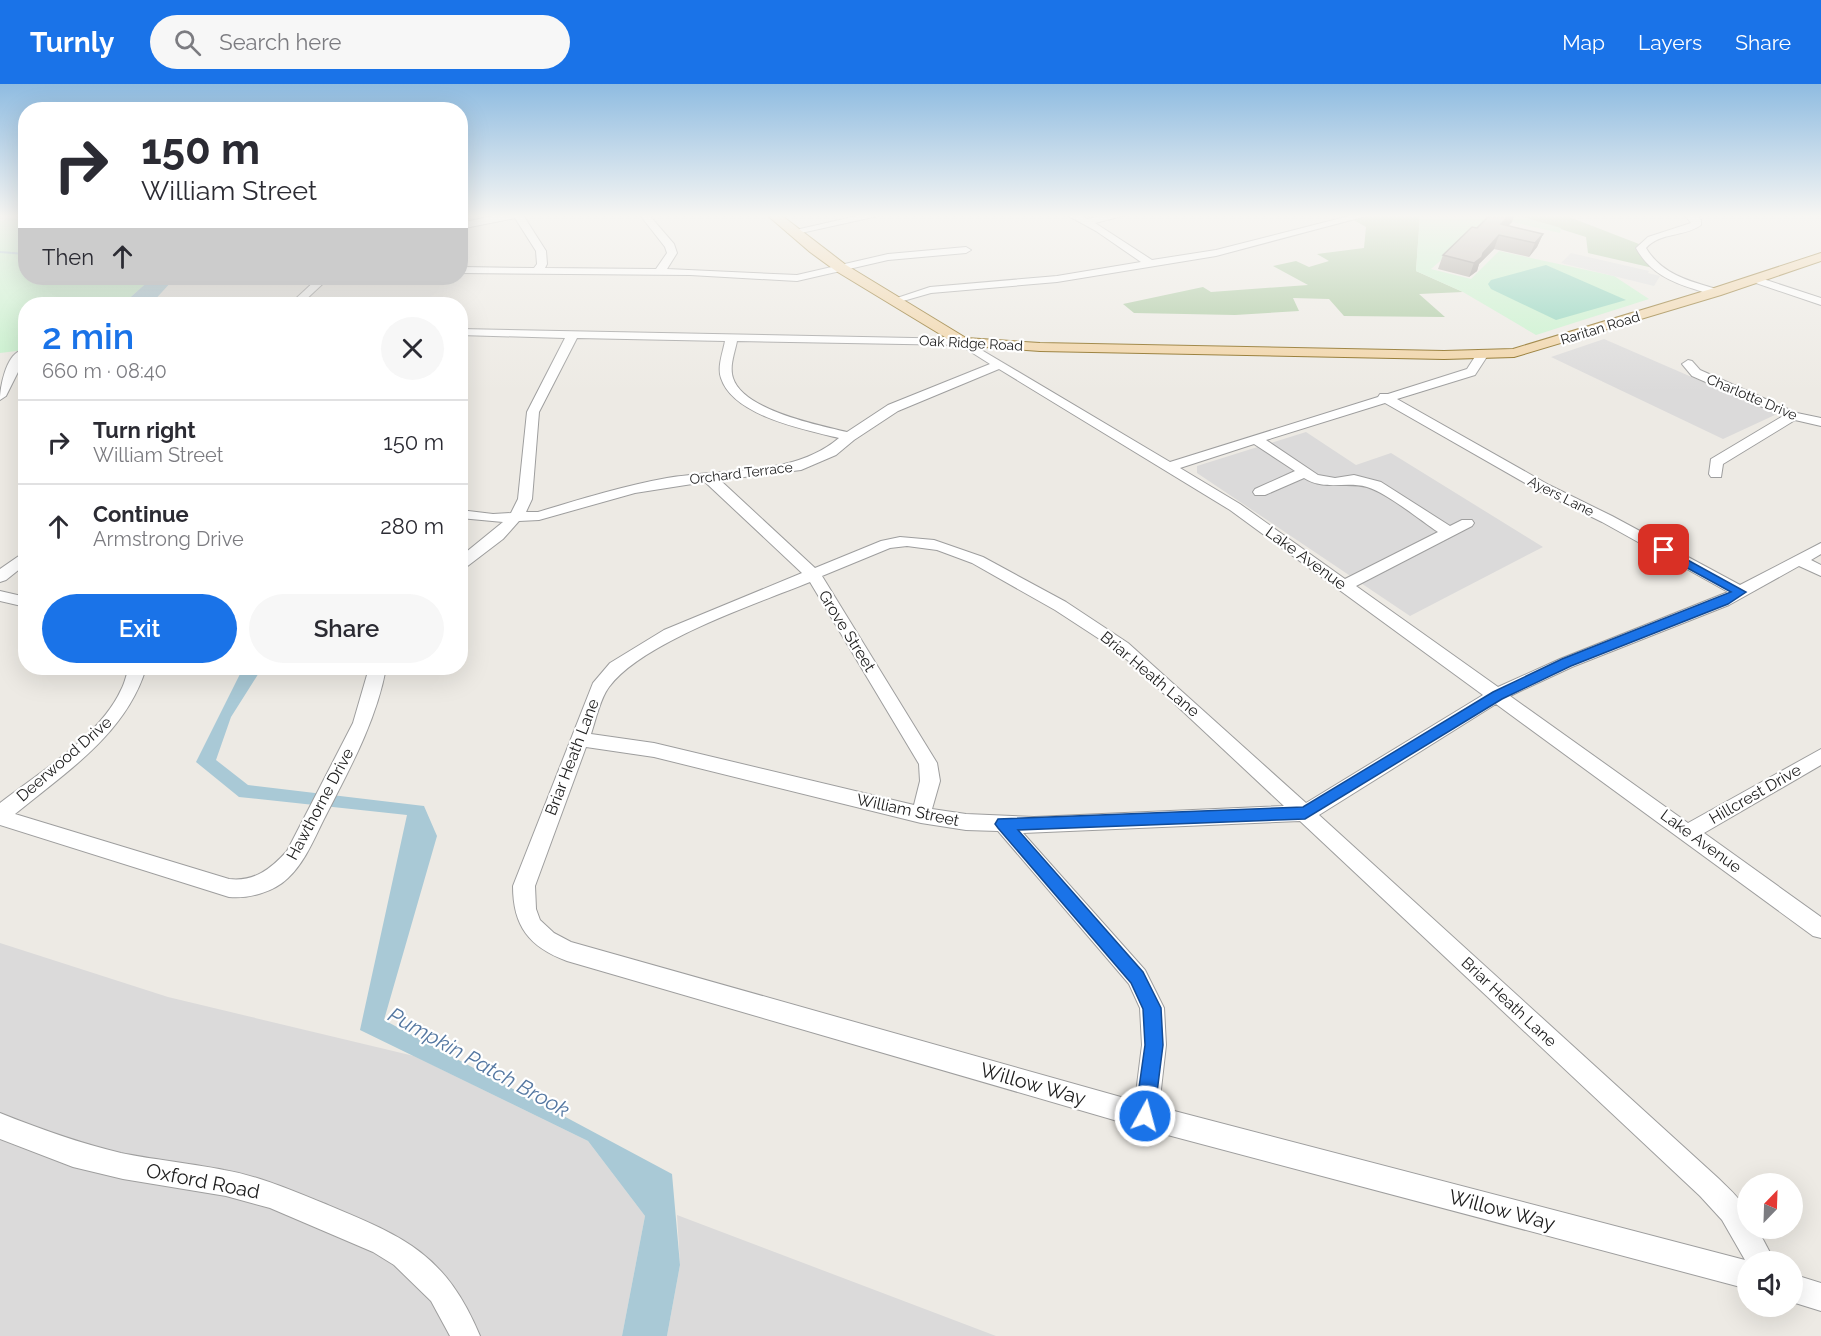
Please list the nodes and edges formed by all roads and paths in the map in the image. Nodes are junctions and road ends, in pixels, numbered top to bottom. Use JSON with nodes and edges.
{"nodes":[{"id":1,"x":707,"y":273,"type":"edge"},
{"id":2,"x":817,"y":273,"type":"edge"},
{"id":3,"x":850,"y":273,"type":"edge"},
{"id":4,"x":1089,"y":273,"type":"edge"},
{"id":5,"x":1665,"y":273,"type":"edge"},
{"id":6,"x":1771,"y":273,"type":"edge"},
{"id":7,"x":1754,"y":279,"type":"junction"},
{"id":8,"x":316,"y":285,"type":"edge"},
{"id":9,"x":1716,"y":292,"type":"junction"},
{"id":10,"x":304,"y":297,"type":"edge"},
{"id":11,"x":896,"y":300,"type":"junction"},
{"id":12,"x":1821,"y":302,"type":"edge"},
{"id":13,"x":468,"y":332,"type":"edge"},
{"id":14,"x":573,"y":334,"type":"junction"},
{"id":15,"x":732,"y":336,"type":"junction"},
{"id":16,"x":963,"y":342,"type":"junction"},
{"id":17,"x":18,"y":355,"type":"edge"},
{"id":18,"x":1444,"y":355,"type":"junction"},
{"id":19,"x":1482,"y":355,"type":"junction"},
{"id":20,"x":0,"y":358,"type":"edge"},
{"id":21,"x":18,"y":363,"type":"edge"},
{"id":22,"x":1000,"y":364,"type":"junction"},
{"id":23,"x":1688,"y":364,"type":"dead end"},
{"id":24,"x":1453,"y":376,"type":"junction"},
{"id":25,"x":0,"y":396,"type":"edge"},
{"id":26,"x":1384,"y":398,"type":"junction"},
{"id":27,"x":1793,"y":416,"type":"junction"},
{"id":28,"x":1821,"y":422,"type":"edge"},
{"id":29,"x":849,"y":437,"type":"junction"},
{"id":30,"x":1255,"y":439,"type":"junction"},
{"id":31,"x":1171,"y":466,"type":"junction"},
{"id":32,"x":1303,"y":473,"type":"junction"},
{"id":33,"x":1716,"y":474,"type":"dead end"},
{"id":34,"x":708,"y":477,"type":"junction"},
{"id":35,"x":1260,"y":492,"type":"dead end"},
{"id":36,"x":468,"y":515,"type":"edge"},
{"id":37,"x":515,"y":519,"type":"junction"},
{"id":38,"x":1467,"y":523,"type":"dead end"},
{"id":39,"x":1449,"y":532,"type":"junction"},
{"id":40,"x":1821,"y":548,"type":"edge"},
{"id":41,"x":468,"y":558,"type":"edge"},
{"id":42,"x":1800,"y":560,"type":"junction"},
{"id":43,"x":18,"y":562,"type":"edge"},
{"id":44,"x":1821,"y":571,"type":"edge"},
{"id":45,"x":811,"y":574,"type":"junction"},
{"id":46,"x":0,"y":577,"type":"edge"},
{"id":47,"x":1345,"y":585,"type":"junction"},
{"id":48,"x":1740,"y":592,"type":"junction"},
{"id":49,"x":0,"y":596,"type":"edge"},
{"id":50,"x":18,"y":600,"type":"edge"},
{"id":51,"x":135,"y":675,"type":"edge"},
{"id":52,"x":376,"y":675,"type":"edge"},
{"id":53,"x":1497,"y":695,"type":"junction"},
{"id":54,"x":579,"y":740,"type":"junction"},
{"id":55,"x":1821,"y":756,"type":"edge"},
{"id":56,"x":1305,"y":813,"type":"junction"},
{"id":57,"x":0,"y":815,"type":"edge"},
{"id":58,"x":921,"y":815,"type":"junction"},
{"id":59,"x":1003,"y":824,"type":"junction"},
{"id":60,"x":1689,"y":832,"type":"junction"},
{"id":61,"x":523,"y":897,"type":"joint"},
{"id":62,"x":1821,"y":929,"type":"edge"},
{"id":63,"x":1145,"y":1116,"type":"junction"},
{"id":64,"x":0,"y":1126,"type":"edge"},
{"id":65,"x":1755,"y":1251,"type":"edge"},
{"id":66,"x":1737,"y":1272,"type":"edge"},
{"id":67,"x":1803,"y":1291,"type":"edge"},
{"id":68,"x":1821,"y":1297,"type":"edge"},
{"id":69,"x":466,"y":1336,"type":"edge"}],
"edges":[{"from":1,"to":2,"type":"street"},
{"from":3,"to":11,"type":"main road","name":"Lake Avenue"},
{"from":4,"to":11,"type":"street"},
{"from":5,"to":9,"type":"street"},
{"from":6,"to":7,"type":"main road","name":"Raritan Road"},
{"from":7,"to":9,"type":"main road","name":"Raritan Road"},
{"from":7,"to":12,"type":"street"},
{"from":8,"to":10,"type":"street"},
{"from":9,"to":19,"type":"main road","name":"Raritan Road"},
{"from":11,"to":16,"type":"main road","name":"Lake Avenue"},
{"from":13,"to":14,"type":"street","name":"Oak Ridge Road"},
{"from":14,"to":15,"type":"street","name":"Oak Ridge Road"},
{"from":14,"to":37,"type":"street"},
{"from":15,"to":16,"type":"street","name":"Oak Ridge Road"},
{"from":15,"to":29,"type":"street"},
{"from":16,"to":18,"type":"main road","name":"Oak Ridge Road"},
{"from":16,"to":22,"type":"street","name":"Lake Avenue"},
{"from":17,"to":20,"type":"street"},
{"from":18,"to":19,"type":"main road","name":"Oak Ridge Road"},
{"from":18,"to":24,"type":"street"},
{"from":19,"to":24,"type":"street"},
{"from":21,"to":25,"type":"street"},
{"from":22,"to":29,"type":"street","name":"Orchard Terrace"},
{"from":22,"to":31,"type":"street","name":"Lake Avenue"},
{"from":23,"to":27,"type":"street","name":"Charlotte Drive"},
{"from":24,"to":26,"type":"street"},
{"from":26,"to":30,"type":"street"},
{"from":26,"to":48,"type":"street","name":"Ayers Lane"},
{"from":27,"to":28,"type":"street","name":"Charlotte Drive"},
{"from":27,"to":33,"type":"street"},
{"from":29,"to":34,"type":"street","name":"Orchard Terrace"},
{"from":30,"to":31,"type":"street"},
{"from":30,"to":32,"type":"street"},
{"from":31,"to":47,"type":"street","name":"Lake Avenue"},
{"from":32,"to":35,"type":"street"},
{"from":32,"to":39,"type":"street"},
{"from":34,"to":37,"type":"street","name":"Orchard Terrace"},
{"from":34,"to":45,"type":"street","name":"Grove Street"},
{"from":36,"to":37,"type":"street","name":"Orchard Terrace"},
{"from":37,"to":41,"type":"street"},
{"from":38,"to":39,"type":"street"},
{"from":39,"to":47,"type":"street"},
{"from":40,"to":42,"type":"street","name":"William Street"},
{"from":42,"to":44,"type":"street"},
{"from":42,"to":48,"type":"street","name":"William Street"},
{"from":43,"to":46,"type":"street"},
{"from":45,"to":54,"type":"street","name":"Briar Heath Lane"},
{"from":45,"to":56,"type":"street","name":"Briar Heath Lane"},
{"from":45,"to":58,"type":"street","name":"Grove Street"},
{"from":47,"to":53,"type":"street","name":"Lake Avenue"},
{"from":48,"to":53,"type":"street","name":"William Street"},
{"from":49,"to":50,"type":"street"},
{"from":51,"to":57,"type":"street","name":"Deerwood Drive"},
{"from":52,"to":57,"type":"street","name":"Hawthorne Drive"},
{"from":53,"to":56,"type":"street","name":"William Street"},
{"from":53,"to":60,"type":"street","name":"Lake Avenue"},
{"from":54,"to":58,"type":"street","name":"William Street"},
{"from":54,"to":61,"type":"street","name":"Briar Heath Lane"},
{"from":55,"to":60,"type":"street","name":"Hillcrest Drive"},
{"from":56,"to":59,"type":"street","name":"William Street"},
{"from":56,"to":65,"type":"street","name":"Briar Heath Lane"},
{"from":58,"to":59,"type":"street","name":"William Street"},
{"from":59,"to":63,"type":"street"},
{"from":60,"to":62,"type":"street","name":"Lake Avenue"},
{"from":61,"to":63,"type":"street","name":"Willow Way"},
{"from":63,"to":66,"type":"street","name":"Willow Way"},
{"from":64,"to":69,"type":"street","name":"Oxford Road"},
{"from":67,"to":68,"type":"street"}]}
